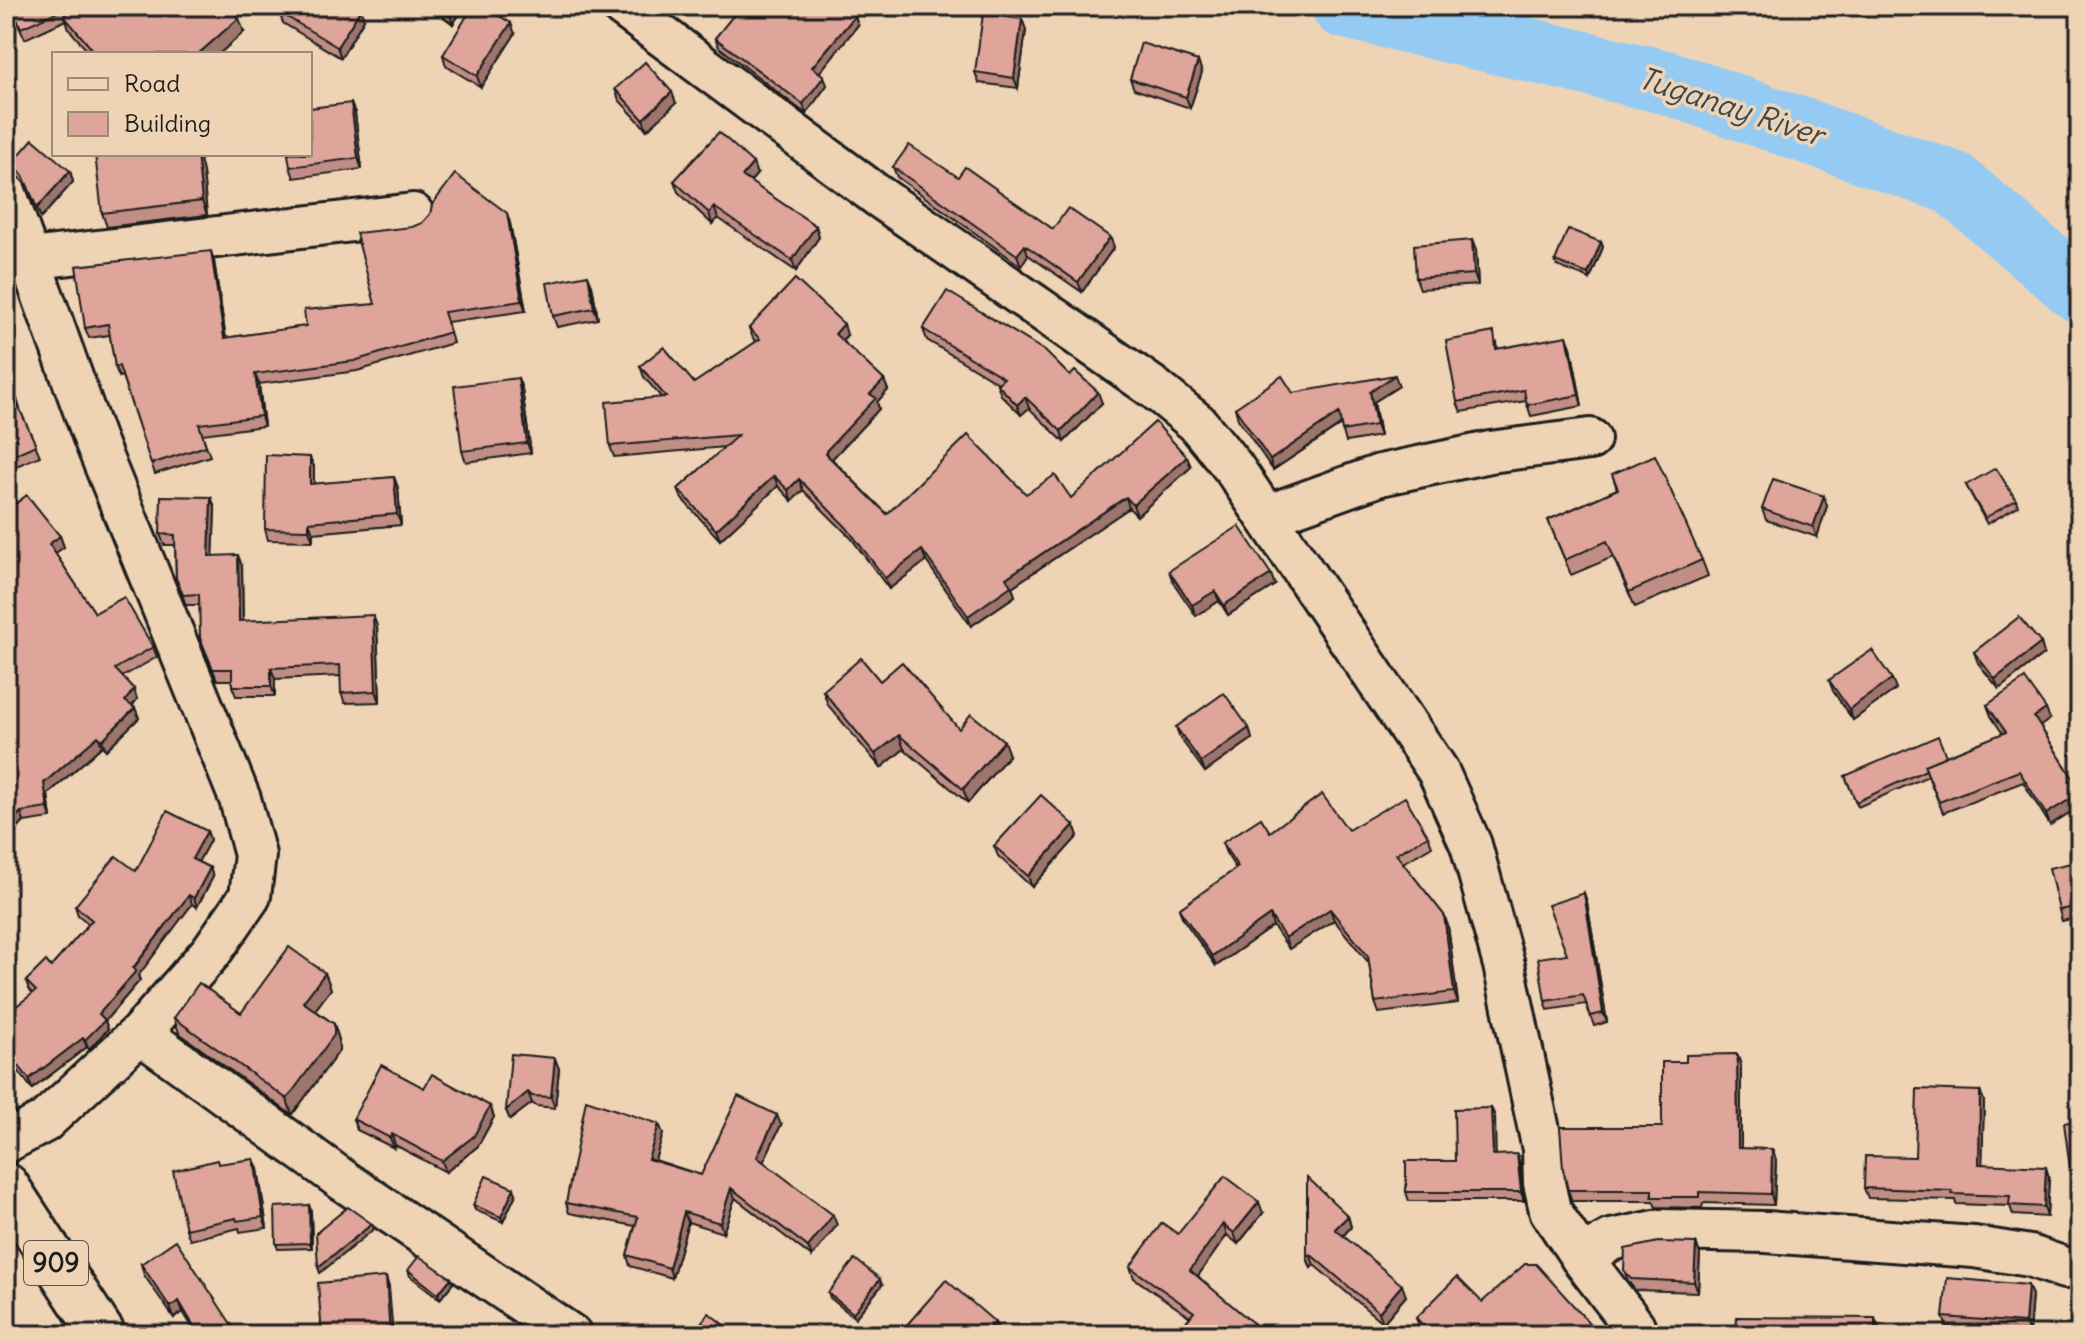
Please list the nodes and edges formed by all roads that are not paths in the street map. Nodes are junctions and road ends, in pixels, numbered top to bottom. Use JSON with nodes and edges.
{"nodes":[{"id":1,"x":622,"y":6,"type":"edge"},
{"id":2,"x":6,"y":194,"type":"edge"},
{"id":3,"x":413,"y":214,"type":"dead end"},
{"id":4,"x":29,"y":259,"type":"junction"},
{"id":5,"x":1590,"y":439,"type":"dead end"},
{"id":6,"x":1266,"y":516,"type":"junction"},
{"id":7,"x":140,"y":1033,"type":"junction"},
{"id":8,"x":6,"y":1142,"type":"edge"},
{"id":9,"x":6,"y":1186,"type":"edge"},
{"id":10,"x":1581,"y":1257,"type":"junction"},
{"id":11,"x":2065,"y":1268,"type":"dead end"},
{"id":12,"x":1634,"y":1332,"type":"edge"},
{"id":13,"x":103,"y":1335,"type":"edge"},
{"id":14,"x":571,"y":1335,"type":"edge"}],
"edges":[{"from":1,"to":6,"type":"street"},
{"from":2,"to":4,"type":"street"},
{"from":3,"to":4,"type":"street"},
{"from":4,"to":7,"type":"street"},
{"from":5,"to":6,"type":"street"},
{"from":6,"to":10,"type":"street"},
{"from":7,"to":8,"type":"street"},
{"from":7,"to":14,"type":"street"},
{"from":9,"to":13,"type":"main road","number":"909"},
{"from":10,"to":11,"type":"street"},
{"from":10,"to":12,"type":"street"}]}
